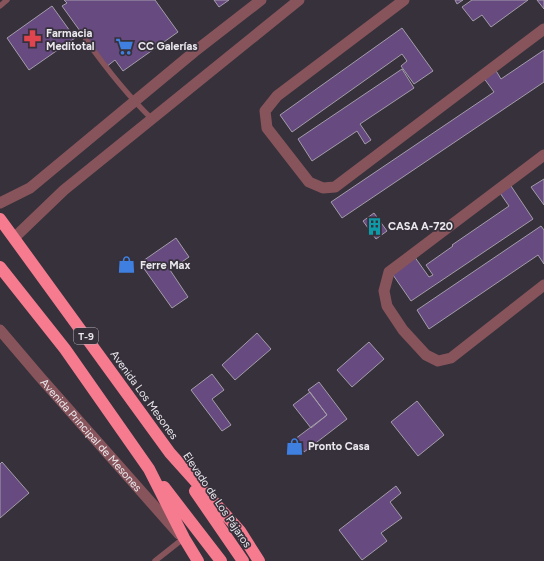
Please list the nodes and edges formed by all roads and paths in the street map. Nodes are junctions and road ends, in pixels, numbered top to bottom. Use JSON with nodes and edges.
{"nodes":[{"id":1,"x":7,"y":0,"type":"edge"},
{"id":2,"x":261,"y":0,"type":"edge"},
{"id":3,"x":299,"y":0,"type":"edge"},
{"id":4,"x":404,"y":0,"type":"edge"},
{"id":5,"x":0,"y":6,"type":"edge"},
{"id":6,"x":544,"y":29,"type":"edge"},
{"id":7,"x":86,"y":40,"type":"dead end"},
{"id":8,"x":135,"y":102,"type":"junction"},
{"id":9,"x":152,"y":119,"type":"junction"},
{"id":10,"x":544,"y":155,"type":"edge"},
{"id":11,"x":0,"y":204,"type":"edge"},
{"id":12,"x":0,"y":219,"type":"edge"},
{"id":13,"x":14,"y":238,"type":"junction"},
{"id":14,"x":0,"y":267,"type":"edge"},
{"id":15,"x":544,"y":285,"type":"edge"},
{"id":16,"x":0,"y":330,"type":"edge"},
{"id":17,"x":170,"y":453,"type":"junction"},
{"id":18,"x":149,"y":469,"type":"junction"},
{"id":19,"x":184,"y":538,"type":"junction"},
{"id":20,"x":155,"y":561,"type":"edge"},
{"id":21,"x":198,"y":561,"type":"edge"},
{"id":22,"x":221,"y":561,"type":"edge"},
{"id":23,"x":243,"y":561,"type":"edge"},
{"id":24,"x":259,"y":561,"type":"edge"}],
"edges":[{"from":1,"to":5,"type":"lane"},
{"from":2,"to":8,"type":"street"},
{"from":3,"to":9,"type":"street"},
{"from":4,"to":6,"type":"street"},
{"from":7,"to":8,"type":"lane"},
{"from":8,"to":9,"type":"lane"},
{"from":8,"to":11,"type":"street"},
{"from":9,"to":13,"type":"street"},
{"from":10,"to":15,"type":"street"},
{"from":12,"to":13,"type":"highway","name":"Avenida Los Mesones","number":"T-9"},
{"from":13,"to":17,"type":"highway","name":"Avenida Los Mesones","number":"T-9"},
{"from":14,"to":18,"type":"highway","number":"T-9"},
{"from":16,"to":19,"type":"street","name":"Avenida Principal de Mesones"},
{"from":17,"to":23,"type":"highway","name":"Elevado de Los Pájaros","number":"T-9"},
{"from":17,"to":24,"type":"highway","name":"Avenida Los Mesones","number":"T-9"},
{"from":18,"to":19,"type":"highway","number":"T-9"},
{"from":18,"to":22,"type":"highway","number":"T-9"},
{"from":19,"to":20,"type":"lane"},
{"from":19,"to":21,"type":"highway","number":"T-9"}]}
